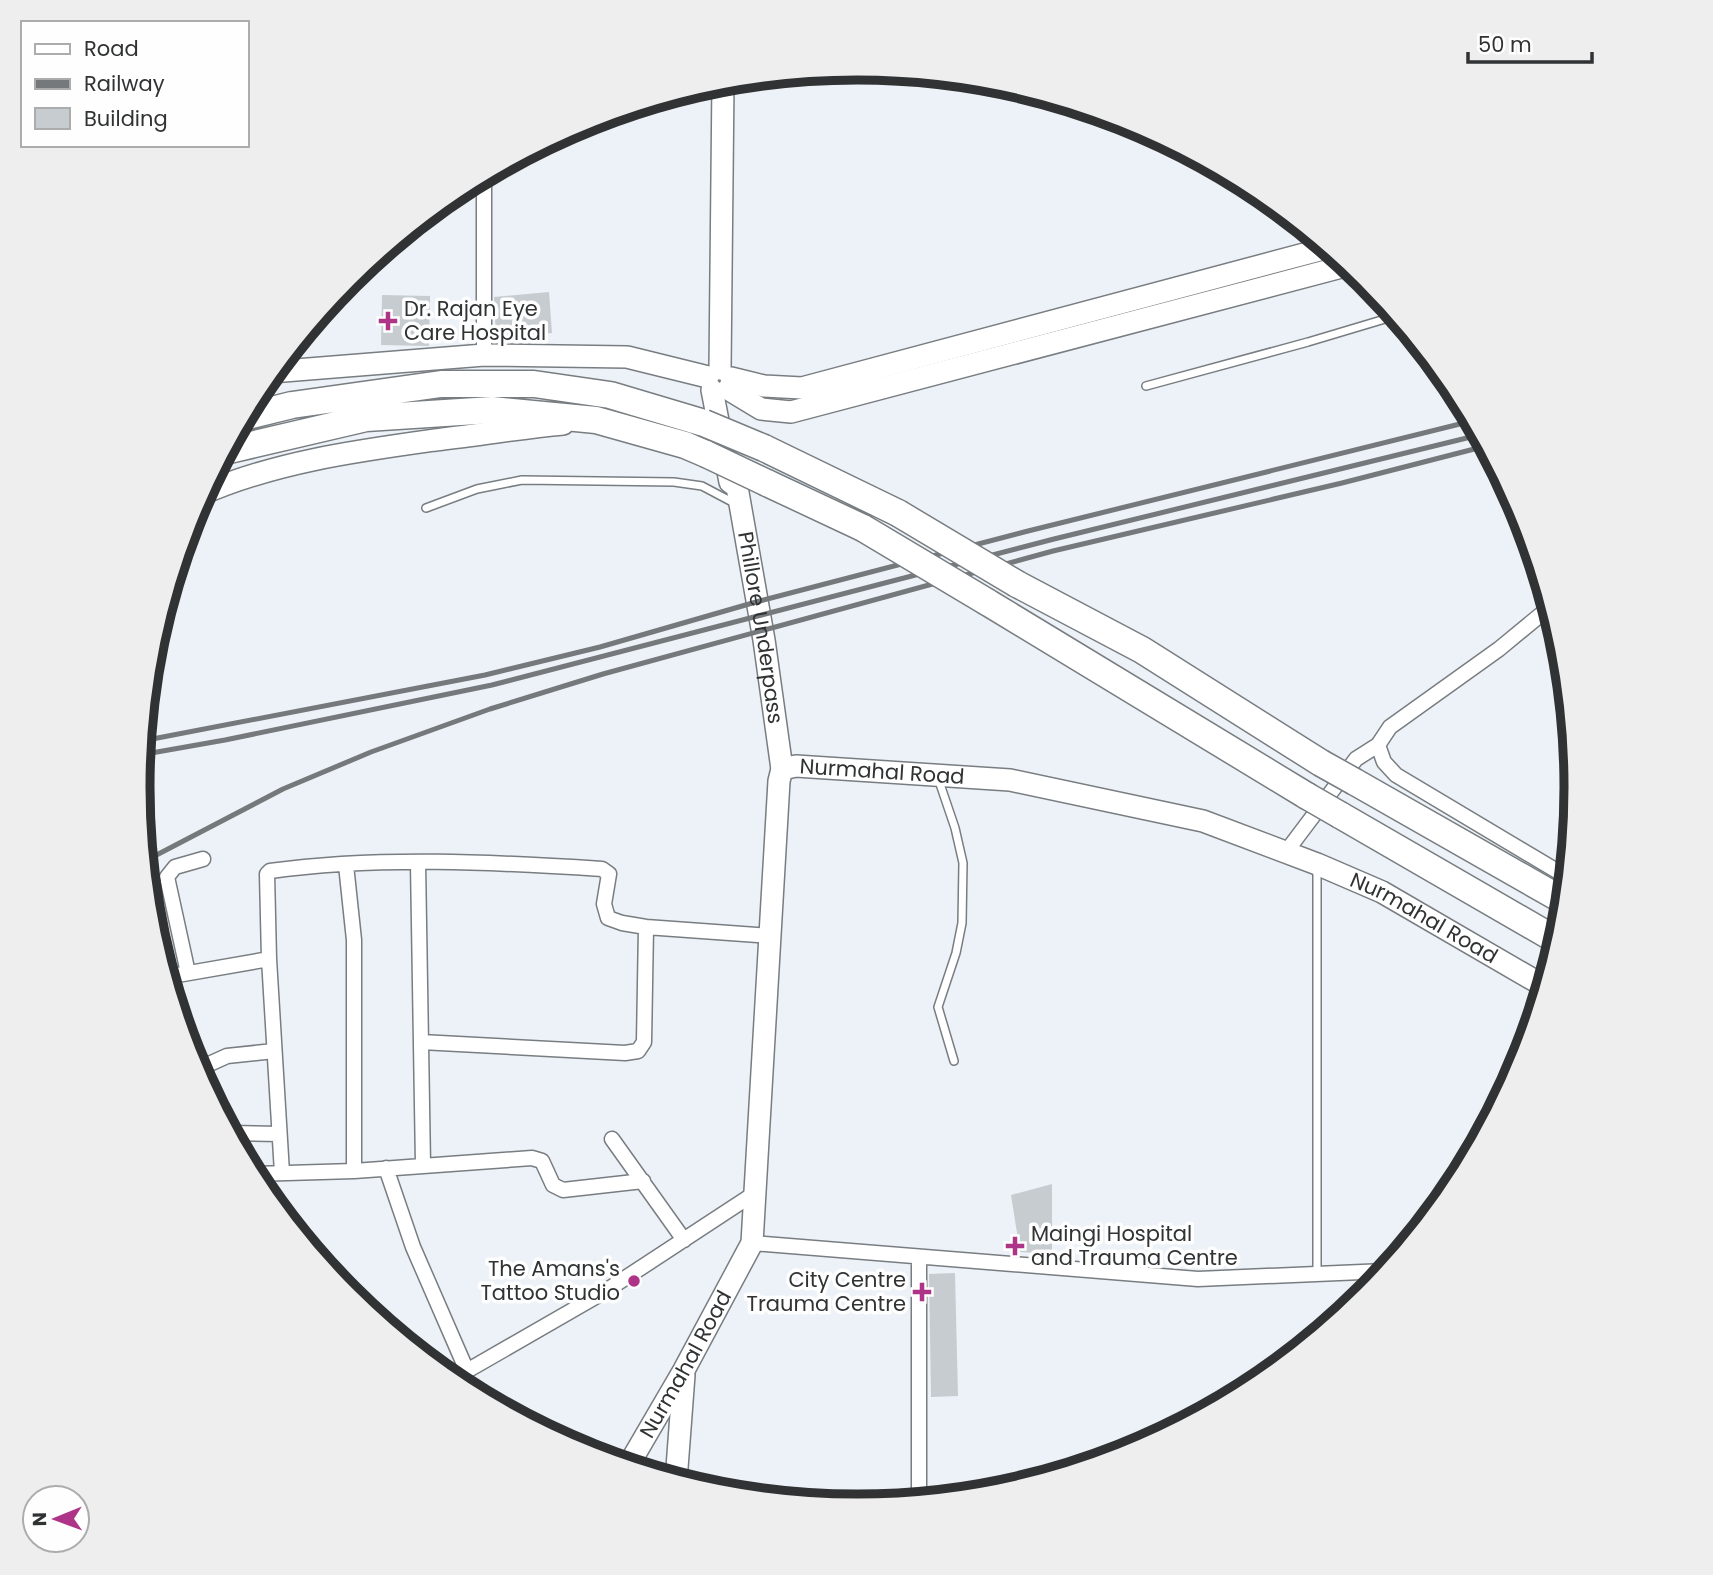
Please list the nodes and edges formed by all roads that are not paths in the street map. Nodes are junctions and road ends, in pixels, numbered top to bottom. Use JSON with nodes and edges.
{"nodes":[{"id":1,"x":723,"y":93,"type":"edge"},
{"id":2,"x":484,"y":187,"type":"edge"},
{"id":3,"x":1317,"y":251,"type":"edge"},
{"id":4,"x":1336,"y":268,"type":"edge"},
{"id":5,"x":1386,"y":319,"type":"edge"},
{"id":6,"x":484,"y":355,"type":"junction"},
{"id":7,"x":286,"y":371,"type":"edge"},
{"id":8,"x":721,"y":382,"type":"junction"},
{"id":9,"x":1146,"y":386,"type":"dead end"},
{"id":10,"x":257,"y":414,"type":"edge"},
{"id":11,"x":596,"y":420,"type":"junction"},
{"id":12,"x":236,"y":448,"type":"edge"},
{"id":13,"x":216,"y":488,"type":"edge"},
{"id":14,"x":738,"y":497,"type":"junction"},
{"id":15,"x":426,"y":508,"type":"dead end"},
{"id":16,"x":1541,"y":614,"type":"edge"},
{"id":17,"x":1378,"y":745,"type":"junction"},
{"id":18,"x":782,"y":769,"type":"junction"},
{"id":19,"x":937,"y":775,"type":"junction"},
{"id":20,"x":1286,"y":852,"type":"junction"},
{"id":21,"x":203,"y":859,"type":"dead end"},
{"id":22,"x":418,"y":863,"type":"junction"},
{"id":23,"x":1317,"y":864,"type":"junction"},
{"id":24,"x":346,"y":865,"type":"junction"},
{"id":25,"x":1558,"y":872,"type":"edge"},
{"id":26,"x":1555,"y":896,"type":"edge"},
{"id":27,"x":646,"y":927,"type":"junction"},
{"id":28,"x":1548,"y":935,"type":"edge"},
{"id":29,"x":771,"y":936,"type":"junction"},
{"id":30,"x":269,"y":959,"type":"junction"},
{"id":31,"x":188,"y":973,"type":"junction"},
{"id":32,"x":176,"y":975,"type":"edge"},
{"id":33,"x":1536,"y":981,"type":"edge"},
{"id":34,"x":421,"y":1042,"type":"junction"},
{"id":35,"x":274,"y":1051,"type":"junction"},
{"id":36,"x":954,"y":1061,"type":"dead end"},
{"id":37,"x":206,"y":1065,"type":"edge"},
{"id":38,"x":240,"y":1133,"type":"edge"},
{"id":39,"x":279,"y":1133,"type":"junction"},
{"id":40,"x":611,"y":1139,"type":"dead end"},
{"id":41,"x":423,"y":1165,"type":"junction"},
{"id":42,"x":386,"y":1168,"type":"junction"},
{"id":43,"x":354,"y":1171,"type":"junction"},
{"id":44,"x":282,"y":1173,"type":"junction"},
{"id":45,"x":265,"y":1174,"type":"edge"},
{"id":46,"x":643,"y":1181,"type":"junction"},
{"id":47,"x":755,"y":1193,"type":"junction"},
{"id":48,"x":684,"y":1240,"type":"junction"},
{"id":49,"x":752,"y":1243,"type":"junction"},
{"id":50,"x":919,"y":1257,"type":"junction"},
{"id":51,"x":1371,"y":1272,"type":"edge"},
{"id":52,"x":1317,"y":1274,"type":"junction"},
{"id":53,"x":684,"y":1370,"type":"junction"},
{"id":54,"x":467,"y":1371,"type":"junction"},
{"id":55,"x":462,"y":1374,"type":"edge"},
{"id":56,"x":633,"y":1458,"type":"edge"},
{"id":57,"x":677,"y":1471,"type":"edge"},
{"id":58,"x":919,"y":1491,"type":"edge"}],
"edges":[{"from":1,"to":8,"type":"main road"},
{"from":2,"to":6,"type":"street"},
{"from":3,"to":8,"type":"main road"},
{"from":4,"to":8,"type":"main road"},
{"from":5,"to":9,"type":"lane"},
{"from":6,"to":7,"type":"main road"},
{"from":6,"to":8,"type":"main road"},
{"from":8,"to":14,"type":"main road","name":"Phillore Underpass"},
{"from":10,"to":26,"type":"highway","bridge":true},
{"from":11,"to":12,"type":"highway"},
{"from":11,"to":13,"type":"main road"},
{"from":11,"to":28,"type":"highway","bridge":true},
{"from":14,"to":15,"type":"lane"},
{"from":14,"to":18,"type":"main road","name":"Phillore Underpass"},
{"from":16,"to":17,"type":"street"},
{"from":17,"to":20,"type":"street"},
{"from":17,"to":25,"type":"street"},
{"from":18,"to":19,"type":"main road","name":"Nurmahal Road"},
{"from":18,"to":29,"type":"main road","name":"Nurmahal Road"},
{"from":19,"to":20,"type":"main road","name":"Nurmahal Road"},
{"from":19,"to":36,"type":"lane"},
{"from":20,"to":23,"type":"main road","name":"Nurmahal Road"},
{"from":21,"to":31,"type":"street"},
{"from":22,"to":24,"type":"street"},
{"from":22,"to":27,"type":"street"},
{"from":22,"to":34,"type":"street"},
{"from":23,"to":33,"type":"main road","name":"Nurmahal Road"},
{"from":23,"to":52,"type":"lane"},
{"from":24,"to":30,"type":"street"},
{"from":24,"to":43,"type":"street"},
{"from":27,"to":29,"type":"street"},
{"from":27,"to":34,"type":"street"},
{"from":29,"to":47,"type":"main road","name":"Nurmahal Road"},
{"from":30,"to":31,"type":"street"},
{"from":30,"to":35,"type":"street"},
{"from":31,"to":32,"type":"street"},
{"from":34,"to":41,"type":"street"},
{"from":35,"to":37,"type":"street"},
{"from":35,"to":39,"type":"street"},
{"from":38,"to":39,"type":"street"},
{"from":39,"to":44,"type":"street"},
{"from":40,"to":46,"type":"street"},
{"from":41,"to":42,"type":"street"},
{"from":41,"to":46,"type":"street"},
{"from":42,"to":43,"type":"street"},
{"from":42,"to":54,"type":"street"},
{"from":43,"to":44,"type":"street"},
{"from":44,"to":45,"type":"street"},
{"from":46,"to":48,"type":"street"},
{"from":47,"to":48,"type":"street"},
{"from":47,"to":49,"type":"main road","name":"Nurmahal Road"},
{"from":48,"to":54,"type":"street"},
{"from":49,"to":50,"type":"street"},
{"from":49,"to":53,"type":"main road","name":"Nurmahal Road"},
{"from":50,"to":52,"type":"street"},
{"from":50,"to":58,"type":"street"},
{"from":51,"to":52,"type":"street"},
{"from":53,"to":56,"type":"main road","name":"Nurmahal Road"},
{"from":53,"to":57,"type":"main road"},
{"from":54,"to":55,"type":"street"}]}
